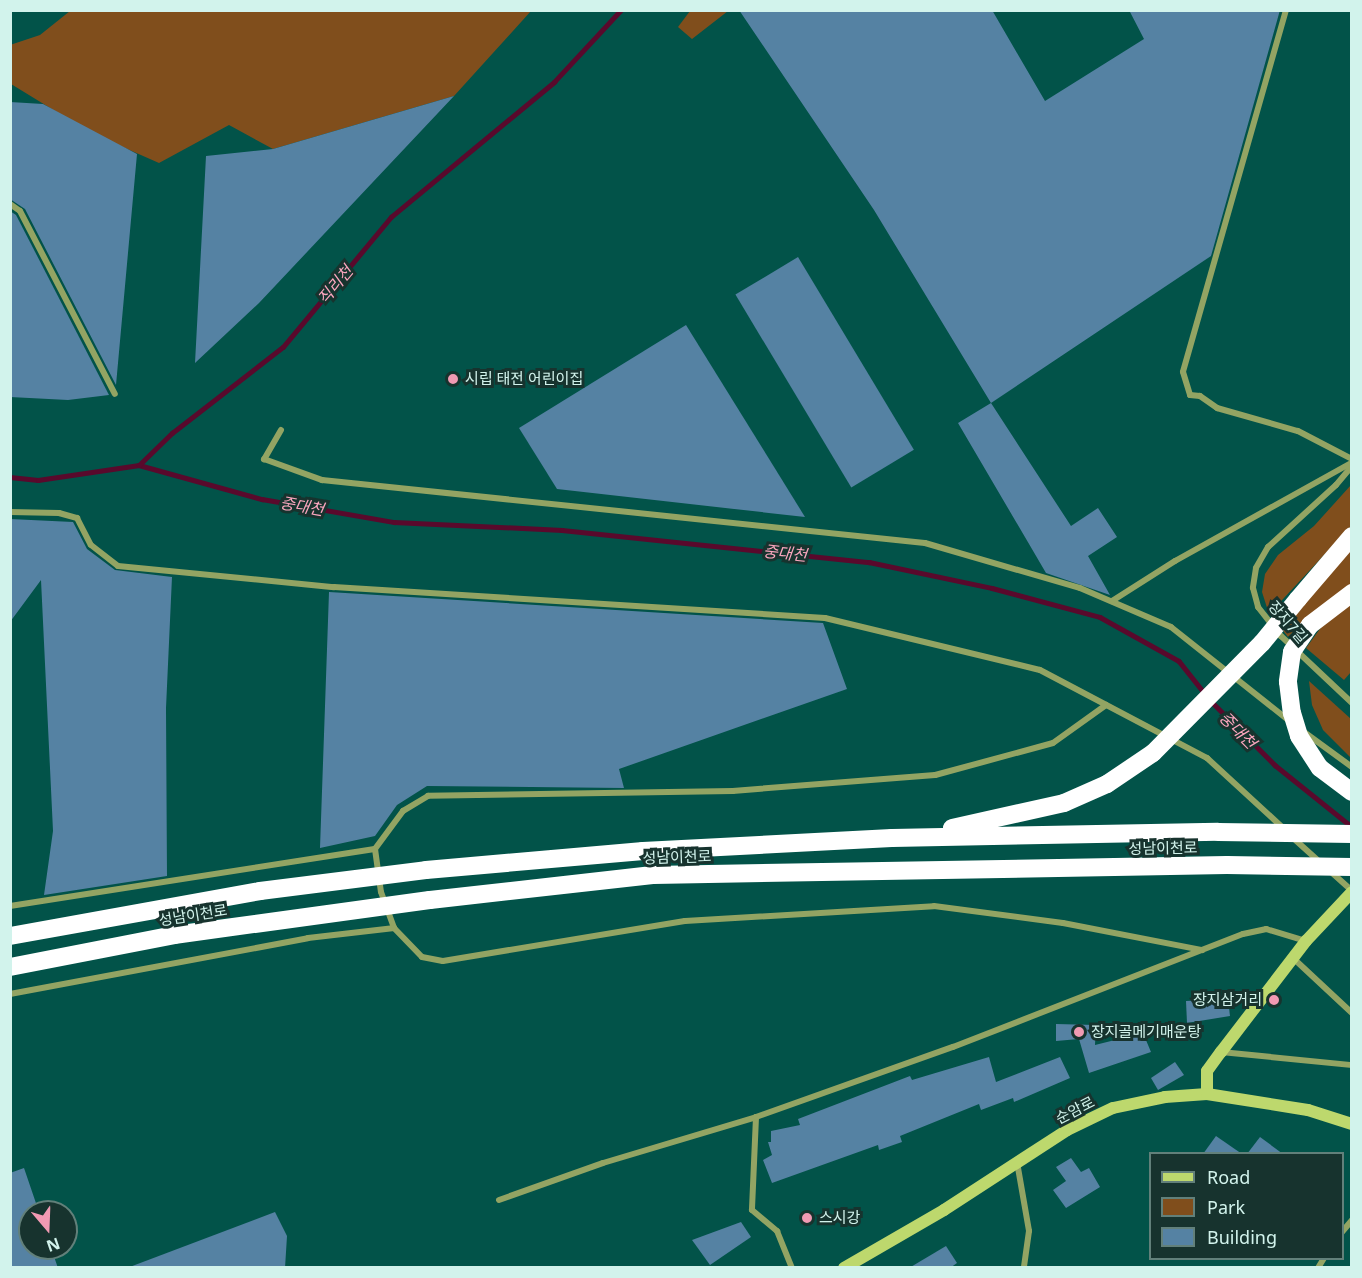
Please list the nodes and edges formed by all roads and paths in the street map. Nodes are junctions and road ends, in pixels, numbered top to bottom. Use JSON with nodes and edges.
{"nodes":[{"id":1,"x":1286,"y":10,"type":"edge"},
{"id":2,"x":10,"y":204,"type":"edge"},
{"id":3,"x":115,"y":394,"type":"dead end"},
{"id":4,"x":280,"y":430,"type":"dead end"},
{"id":5,"x":1352,"y":462,"type":"edge"},
{"id":6,"x":10,"y":512,"type":"edge"},
{"id":7,"x":1352,"y":536,"type":"edge"},
{"id":8,"x":1352,"y":593,"type":"edge"},
{"id":9,"x":1112,"y":601,"type":"junction"},
{"id":10,"x":1352,"y":703,"type":"edge"},
{"id":11,"x":1106,"y":705,"type":"junction"},
{"id":12,"x":1352,"y":767,"type":"edge"},
{"id":13,"x":1352,"y":792,"type":"edge"},
{"id":14,"x":1352,"y":834,"type":"edge"},
{"id":15,"x":892,"y":838,"type":"junction"},
{"id":16,"x":375,"y":849,"type":"junction"},
{"id":17,"x":1352,"y":867,"type":"edge"},
{"id":18,"x":1352,"y":892,"type":"edge"},
{"id":19,"x":10,"y":906,"type":"edge"},
{"id":20,"x":394,"y":928,"type":"junction"},
{"id":21,"x":10,"y":936,"type":"edge"},
{"id":22,"x":1306,"y":941,"type":"junction"},
{"id":23,"x":1202,"y":950,"type":"junction"},
{"id":24,"x":1293,"y":958,"type":"junction"},
{"id":25,"x":10,"y":967,"type":"edge"},
{"id":26,"x":10,"y":994,"type":"edge"},
{"id":27,"x":1352,"y":1013,"type":"edge"},
{"id":28,"x":1221,"y":1052,"type":"junction"},
{"id":29,"x":1352,"y":1065,"type":"edge"},
{"id":30,"x":1207,"y":1094,"type":"junction"},
{"id":31,"x":756,"y":1117,"type":"junction"},
{"id":32,"x":1352,"y":1124,"type":"edge"},
{"id":33,"x":1017,"y":1161,"type":"junction"},
{"id":34,"x":499,"y":1200,"type":"dead end"},
{"id":35,"x":792,"y":1268,"type":"edge"},
{"id":36,"x":844,"y":1268,"type":"edge"},
{"id":37,"x":1024,"y":1268,"type":"edge"}],
"edges":[{"from":1,"to":5,"type":"street"},
{"from":2,"to":3,"type":"street"},
{"from":4,"to":9,"type":"street"},
{"from":5,"to":9,"type":"street"},
{"from":5,"to":10,"type":"street","name":"장지7길"},
{"from":6,"to":11,"type":"street"},
{"from":7,"to":15,"type":"highway","bridge":true},
{"from":8,"to":13,"type":"highway","bridge":true},
{"from":9,"to":12,"type":"street"},
{"from":11,"to":16,"type":"street"},
{"from":11,"to":18,"type":"street"},
{"from":14,"to":15,"type":"highway","name":"성남이천로","bridge":true},
{"from":15,"to":21,"type":"highway","name":"성남이천로","bridge":true},
{"from":16,"to":19,"type":"street"},
{"from":16,"to":20,"type":"street"},
{"from":17,"to":25,"type":"highway","name":"성남이천로","bridge":true},
{"from":18,"to":22,"type":"street"},
{"from":20,"to":23,"type":"street"},
{"from":20,"to":26,"type":"street"},
{"from":22,"to":23,"type":"street"},
{"from":22,"to":24,"type":"street"},
{"from":23,"to":31,"type":"street"},
{"from":24,"to":27,"type":"street"},
{"from":24,"to":28,"type":"street"},
{"from":28,"to":29,"type":"street"},
{"from":28,"to":30,"type":"street"},
{"from":30,"to":32,"type":"street","name":"순암로"},
{"from":30,"to":33,"type":"street","name":"순암로"},
{"from":31,"to":34,"type":"street"},
{"from":31,"to":35,"type":"street"},
{"from":33,"to":36,"type":"street","name":"순암로"},
{"from":33,"to":37,"type":"street"}]}
